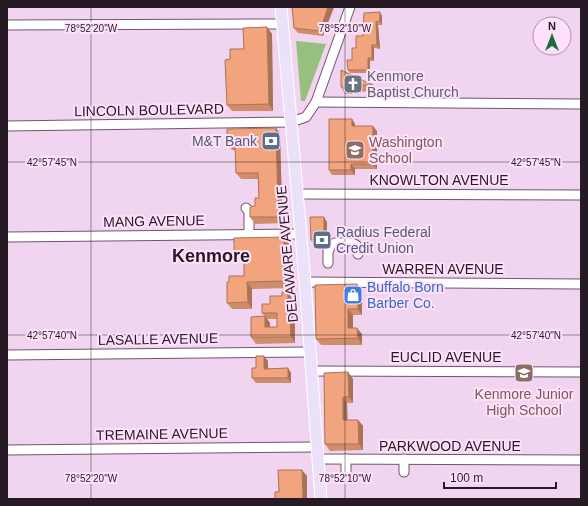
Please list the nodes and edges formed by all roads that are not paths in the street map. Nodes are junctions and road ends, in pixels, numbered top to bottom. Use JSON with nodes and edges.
{"nodes":[{"id":1,"x":280,"y":7,"type":"edge"},
{"id":2,"x":350,"y":7,"type":"edge"},
{"id":3,"x":282,"y":24,"type":"junction"},
{"id":4,"x":7,"y":25,"type":"edge"},
{"id":5,"x":316,"y":102,"type":"junction"},
{"id":6,"x":581,"y":104,"type":"edge"},
{"id":7,"x":291,"y":122,"type":"junction"},
{"id":8,"x":7,"y":126,"type":"edge"},
{"id":9,"x":297,"y":194,"type":"junction"},
{"id":10,"x":581,"y":195,"type":"edge"},
{"id":11,"x":246,"y":208,"type":"dead end"},
{"id":12,"x":249,"y":234,"type":"junction"},
{"id":13,"x":300,"y":234,"type":"junction"},
{"id":14,"x":7,"y":236,"type":"edge"},
{"id":15,"x":358,"y":254,"type":"dead end"},
{"id":16,"x":328,"y":263,"type":"dead end"},
{"id":17,"x":304,"y":282,"type":"junction"},
{"id":18,"x":581,"y":284,"type":"edge"},
{"id":19,"x":310,"y":352,"type":"junction"},
{"id":20,"x":7,"y":355,"type":"edge"},
{"id":21,"x":312,"y":370,"type":"junction"},
{"id":22,"x":581,"y":372,"type":"edge"},
{"id":23,"x":317,"y":446,"type":"junction"},
{"id":24,"x":7,"y":450,"type":"edge"},
{"id":25,"x":318,"y":459,"type":"junction"},
{"id":26,"x":346,"y":459,"type":"junction"},
{"id":27,"x":404,"y":460,"type":"junction"},
{"id":28,"x":581,"y":460,"type":"edge"},
{"id":29,"x":346,"y":471,"type":"dead end"},
{"id":30,"x":404,"y":472,"type":"dead end"},
{"id":31,"x":321,"y":499,"type":"edge"}],
"edges":[{"from":1,"to":3,"type":"main road","name":"DELAWARE AVENUE"},
{"from":2,"to":5,"type":"street"},
{"from":3,"to":4,"type":"street"},
{"from":3,"to":7,"type":"main road","name":"DELAWARE AVENUE"},
{"from":5,"to":6,"type":"street"},
{"from":5,"to":7,"type":"street"},
{"from":7,"to":8,"type":"street","name":"LINCOLN BOULEVARD"},
{"from":7,"to":9,"type":"main road","name":"DELAWARE AVENUE"},
{"from":9,"to":10,"type":"street","name":"KNOWLTON AVENUE"},
{"from":9,"to":13,"type":"main road","name":"DELAWARE AVENUE"},
{"from":11,"to":12,"type":"street"},
{"from":12,"to":13,"type":"street","name":"MANG AVENUE"},
{"from":12,"to":14,"type":"street","name":"MANG AVENUE"},
{"from":13,"to":17,"type":"main road","name":"DELAWARE AVENUE"},
{"from":15,"to":16,"type":"street"},
{"from":17,"to":18,"type":"street","name":"WARREN AVENUE"},
{"from":17,"to":19,"type":"main road","name":"DELAWARE AVENUE"},
{"from":19,"to":20,"type":"street","name":"LASALLE AVENUE"},
{"from":19,"to":21,"type":"main road","name":"DELAWARE AVENUE"},
{"from":21,"to":22,"type":"street","name":"EUCLID AVENUE"},
{"from":21,"to":23,"type":"main road","name":"DELAWARE AVENUE"},
{"from":23,"to":24,"type":"street","name":"TREMAINE AVENUE"},
{"from":23,"to":25,"type":"main road","name":"DELAWARE AVENUE"},
{"from":25,"to":26,"type":"street","name":"PARKWOOD AVENUE"},
{"from":25,"to":31,"type":"main road","name":"DELAWARE AVENUE"},
{"from":26,"to":27,"type":"street","name":"PARKWOOD AVENUE"},
{"from":26,"to":29,"type":"street"},
{"from":27,"to":28,"type":"street","name":"PARKWOOD AVENUE"},
{"from":27,"to":30,"type":"street"}]}
